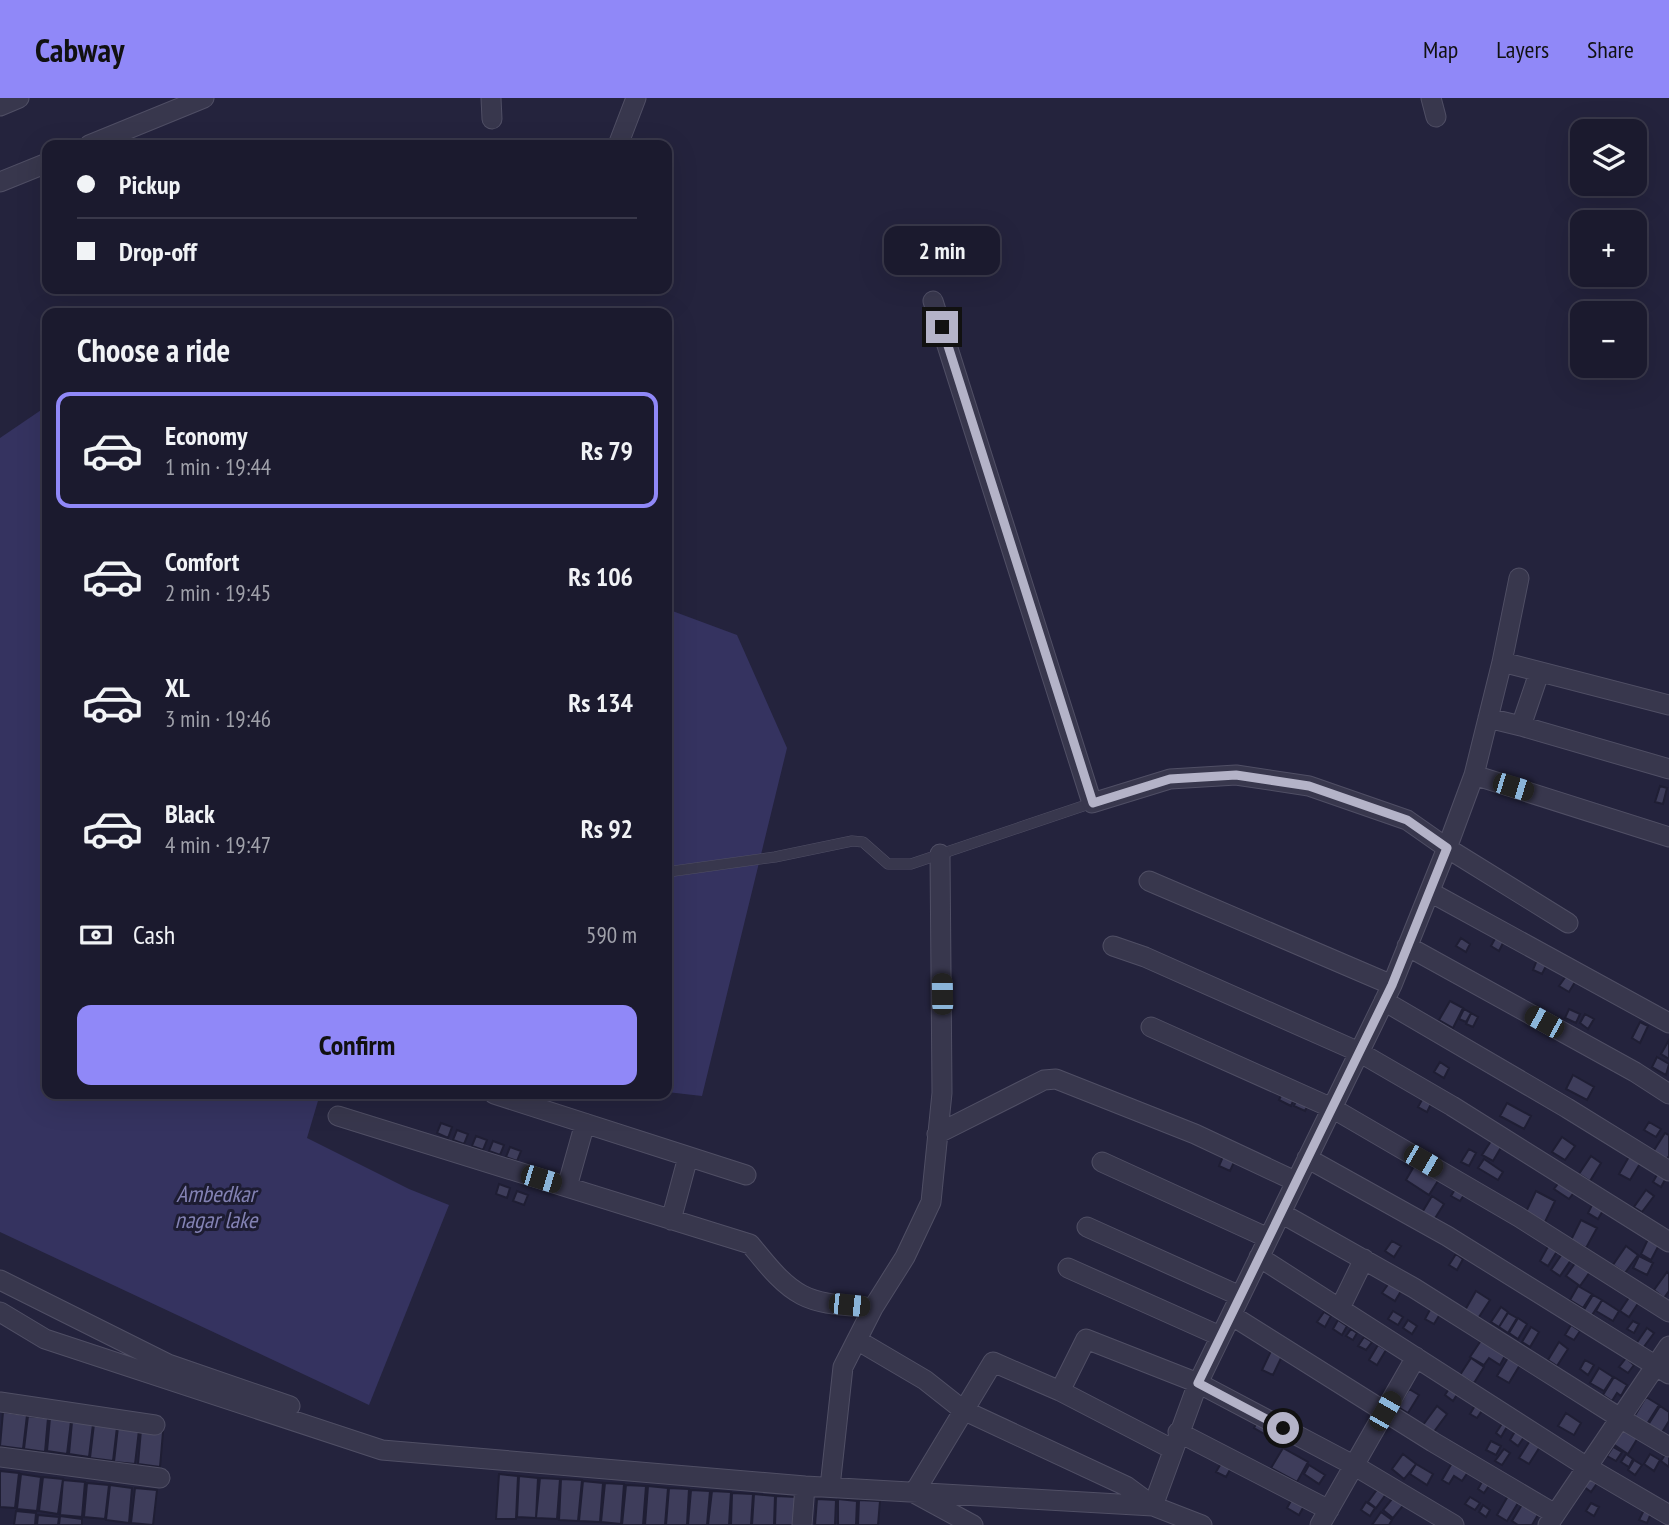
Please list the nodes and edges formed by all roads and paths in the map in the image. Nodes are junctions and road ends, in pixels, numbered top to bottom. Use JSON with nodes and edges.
{"nodes":[{"id":1,"x":19,"y":98,"type":"edge"},
{"id":2,"x":491,"y":98,"type":"edge"},
{"id":3,"x":636,"y":98,"type":"edge"},
{"id":4,"x":201,"y":99,"type":"edge"},
{"id":5,"x":0,"y":106,"type":"edge"},
{"id":6,"x":492,"y":119,"type":"dead end"},
{"id":7,"x":101,"y":140,"type":"edge"},
{"id":8,"x":620,"y":140,"type":"edge"},
{"id":9,"x":42,"y":165,"type":"edge"},
{"id":10,"x":0,"y":182,"type":"edge"},
{"id":11,"x":933,"y":300,"type":"dead end"},
{"id":12,"x":1519,"y":578,"type":"dead end"},
{"id":13,"x":1502,"y":662,"type":"junction"},
{"id":14,"x":1539,"y":673,"type":"junction"},
{"id":15,"x":1669,"y":705,"type":"edge"},
{"id":16,"x":1488,"y":718,"type":"junction"},
{"id":17,"x":1521,"y":726,"type":"junction"},
{"id":18,"x":1669,"y":769,"type":"edge"},
{"id":19,"x":1474,"y":775,"type":"junction"},
{"id":20,"x":1093,"y":803,"type":"junction"},
{"id":21,"x":1669,"y":837,"type":"edge"},
{"id":22,"x":1447,"y":848,"type":"junction"},
{"id":23,"x":940,"y":854,"type":"junction"},
{"id":24,"x":672,"y":871,"type":"edge"},
{"id":25,"x":1149,"y":881,"type":"dead end"},
{"id":26,"x":1430,"y":892,"type":"junction"},
{"id":27,"x":1568,"y":923,"type":"dead end"},
{"id":28,"x":1113,"y":946,"type":"dead end"},
{"id":29,"x":1407,"y":946,"type":"junction"},
{"id":30,"x":1388,"y":993,"type":"junction"},
{"id":31,"x":1669,"y":1023,"type":"edge"},
{"id":32,"x":1152,"y":1027,"type":"dead end"},
{"id":33,"x":1359,"y":1052,"type":"junction"},
{"id":34,"x":1669,"y":1094,"type":"edge"},
{"id":35,"x":510,"y":1099,"type":"edge"},
{"id":36,"x":1332,"y":1108,"type":"junction"},
{"id":37,"x":338,"y":1116,"type":"dead end"},
{"id":38,"x":585,"y":1123,"type":"junction"},
{"id":39,"x":937,"y":1134,"type":"junction"},
{"id":40,"x":688,"y":1157,"type":"junction"},
{"id":41,"x":1307,"y":1158,"type":"junction"},
{"id":42,"x":1102,"y":1162,"type":"dead end"},
{"id":43,"x":1669,"y":1171,"type":"edge"},
{"id":44,"x":746,"y":1175,"type":"dead end"},
{"id":45,"x":1295,"y":1181,"type":"junction"},
{"id":46,"x":567,"y":1187,"type":"junction"},
{"id":47,"x":1280,"y":1213,"type":"junction"},
{"id":48,"x":671,"y":1220,"type":"junction"},
{"id":49,"x":1087,"y":1227,"type":"dead end"},
{"id":50,"x":1268,"y":1238,"type":"junction"},
{"id":51,"x":1669,"y":1242,"type":"edge"},
{"id":52,"x":1259,"y":1257,"type":"junction"},
{"id":53,"x":1364,"y":1259,"type":"junction"},
{"id":54,"x":1068,"y":1268,"type":"dead end"},
{"id":55,"x":0,"y":1280,"type":"edge"},
{"id":56,"x":1240,"y":1296,"type":"junction"},
{"id":57,"x":873,"y":1308,"type":"junction"},
{"id":58,"x":1340,"y":1308,"type":"junction"},
{"id":59,"x":1669,"y":1312,"type":"edge"},
{"id":60,"x":1231,"y":1315,"type":"junction"},
{"id":61,"x":1,"y":1320,"type":"edge"},
{"id":62,"x":1220,"y":1336,"type":"junction"},
{"id":63,"x":857,"y":1340,"type":"junction"},
{"id":64,"x":1669,"y":1346,"type":"edge"},
{"id":65,"x":1416,"y":1357,"type":"junction"},
{"id":66,"x":1662,"y":1370,"type":"edge"},
{"id":67,"x":1198,"y":1383,"type":"junction"},
{"id":68,"x":1060,"y":1391,"type":"junction"},
{"id":69,"x":0,"y":1402,"type":"edge"},
{"id":70,"x":963,"y":1410,"type":"junction"},
{"id":71,"x":1385,"y":1411,"type":"junction"},
{"id":72,"x":1620,"y":1418,"type":"junction"},
{"id":73,"x":155,"y":1425,"type":"dead end"},
{"id":74,"x":1175,"y":1441,"type":"junction"},
{"id":75,"x":1669,"y":1447,"type":"edge"},
{"id":76,"x":455,"y":1455,"type":"junction"},
{"id":77,"x":0,"y":1457,"type":"edge"},
{"id":78,"x":1355,"y":1466,"type":"junction"},
{"id":79,"x":1587,"y":1467,"type":"junction"},
{"id":80,"x":160,"y":1478,"type":"dead end"},
{"id":81,"x":805,"y":1486,"type":"junction"},
{"id":82,"x":830,"y":1488,"type":"junction"},
{"id":83,"x":914,"y":1493,"type":"junction"},
{"id":84,"x":1153,"y":1506,"type":"junction"},
{"id":85,"x":1669,"y":1515,"type":"edge"},
{"id":86,"x":1325,"y":1518,"type":"edge"},
{"id":87,"x":1552,"y":1520,"type":"edge"},
{"id":88,"x":802,"y":1525,"type":"edge"},
{"id":89,"x":973,"y":1525,"type":"edge"},
{"id":90,"x":1202,"y":1525,"type":"edge"},
{"id":91,"x":1454,"y":1525,"type":"edge"}],
"edges":[{"from":1,"to":5,"type":"street"},
{"from":2,"to":6,"type":"street"},
{"from":3,"to":8,"type":"street"},
{"from":4,"to":7,"type":"street"},
{"from":9,"to":10,"type":"street"},
{"from":11,"to":20,"type":"street"},
{"from":12,"to":13,"type":"street"},
{"from":13,"to":14,"type":"street"},
{"from":13,"to":16,"type":"street"},
{"from":14,"to":15,"type":"street"},
{"from":14,"to":17,"type":"street"},
{"from":16,"to":17,"type":"street"},
{"from":16,"to":19,"type":"street"},
{"from":17,"to":18,"type":"street"},
{"from":19,"to":21,"type":"street"},
{"from":19,"to":22,"type":"street"},
{"from":20,"to":22,"type":"street"},
{"from":20,"to":23,"type":"lane"},
{"from":22,"to":26,"type":"street"},
{"from":22,"to":27,"type":"street"},
{"from":23,"to":24,"type":"lane"},
{"from":23,"to":39,"type":"street"},
{"from":25,"to":30,"type":"street"},
{"from":26,"to":29,"type":"street"},
{"from":26,"to":31,"type":"street"},
{"from":28,"to":33,"type":"street"},
{"from":29,"to":30,"type":"street"},
{"from":29,"to":34,"type":"street"},
{"from":30,"to":33,"type":"street"},
{"from":30,"to":43,"type":"street"},
{"from":32,"to":36,"type":"street"},
{"from":33,"to":36,"type":"street"},
{"from":33,"to":51,"type":"street"},
{"from":35,"to":38,"type":"street"},
{"from":36,"to":41,"type":"street"},
{"from":36,"to":59,"type":"street"},
{"from":37,"to":46,"type":"street"},
{"from":38,"to":40,"type":"street"},
{"from":38,"to":46,"type":"street"},
{"from":39,"to":45,"type":"street"},
{"from":39,"to":57,"type":"street"},
{"from":40,"to":44,"type":"street"},
{"from":40,"to":48,"type":"street"},
{"from":41,"to":45,"type":"street"},
{"from":41,"to":66,"type":"street"},
{"from":42,"to":50,"type":"street"},
{"from":45,"to":47,"type":"street"},
{"from":46,"to":48,"type":"street"},
{"from":47,"to":50,"type":"street"},
{"from":47,"to":53,"type":"street"},
{"from":48,"to":57,"type":"street"},
{"from":49,"to":56,"type":"street"},
{"from":50,"to":52,"type":"street"},
{"from":52,"to":56,"type":"street"},
{"from":52,"to":58,"type":"street"},
{"from":53,"to":58,"type":"street"},
{"from":53,"to":72,"type":"street"},
{"from":54,"to":62,"type":"street"},
{"from":55,"to":76,"type":"street"},
{"from":56,"to":60,"type":"street"},
{"from":57,"to":63,"type":"street"},
{"from":58,"to":65,"type":"street"},
{"from":60,"to":62,"type":"street"},
{"from":60,"to":71,"type":"street"},
{"from":61,"to":76,"type":"street"},
{"from":62,"to":67,"type":"street"},
{"from":63,"to":70,"type":"street"},
{"from":63,"to":82,"type":"street"},
{"from":64,"to":66,"type":"street"},
{"from":65,"to":71,"type":"street"},
{"from":65,"to":79,"type":"street"},
{"from":66,"to":72,"type":"street"},
{"from":67,"to":68,"type":"street"},
{"from":67,"to":74,"type":"street"},
{"from":67,"to":78,"type":"street"},
{"from":68,"to":70,"type":"street"},
{"from":68,"to":74,"type":"street"},
{"from":69,"to":73,"type":"street"},
{"from":70,"to":83,"type":"street"},
{"from":70,"to":84,"type":"street"},
{"from":71,"to":78,"type":"street"},
{"from":71,"to":87,"type":"street"},
{"from":72,"to":75,"type":"street"},
{"from":72,"to":79,"type":"street"},
{"from":74,"to":84,"type":"street"},
{"from":74,"to":86,"type":"street"},
{"from":76,"to":81,"type":"street"},
{"from":77,"to":80,"type":"street"},
{"from":78,"to":86,"type":"street"},
{"from":78,"to":91,"type":"street"},
{"from":79,"to":85,"type":"street"},
{"from":79,"to":87,"type":"street"},
{"from":81,"to":82,"type":"street"},
{"from":81,"to":88,"type":"street"},
{"from":82,"to":83,"type":"street"},
{"from":83,"to":84,"type":"street"},
{"from":83,"to":89,"type":"street"},
{"from":84,"to":90,"type":"street"}]}
